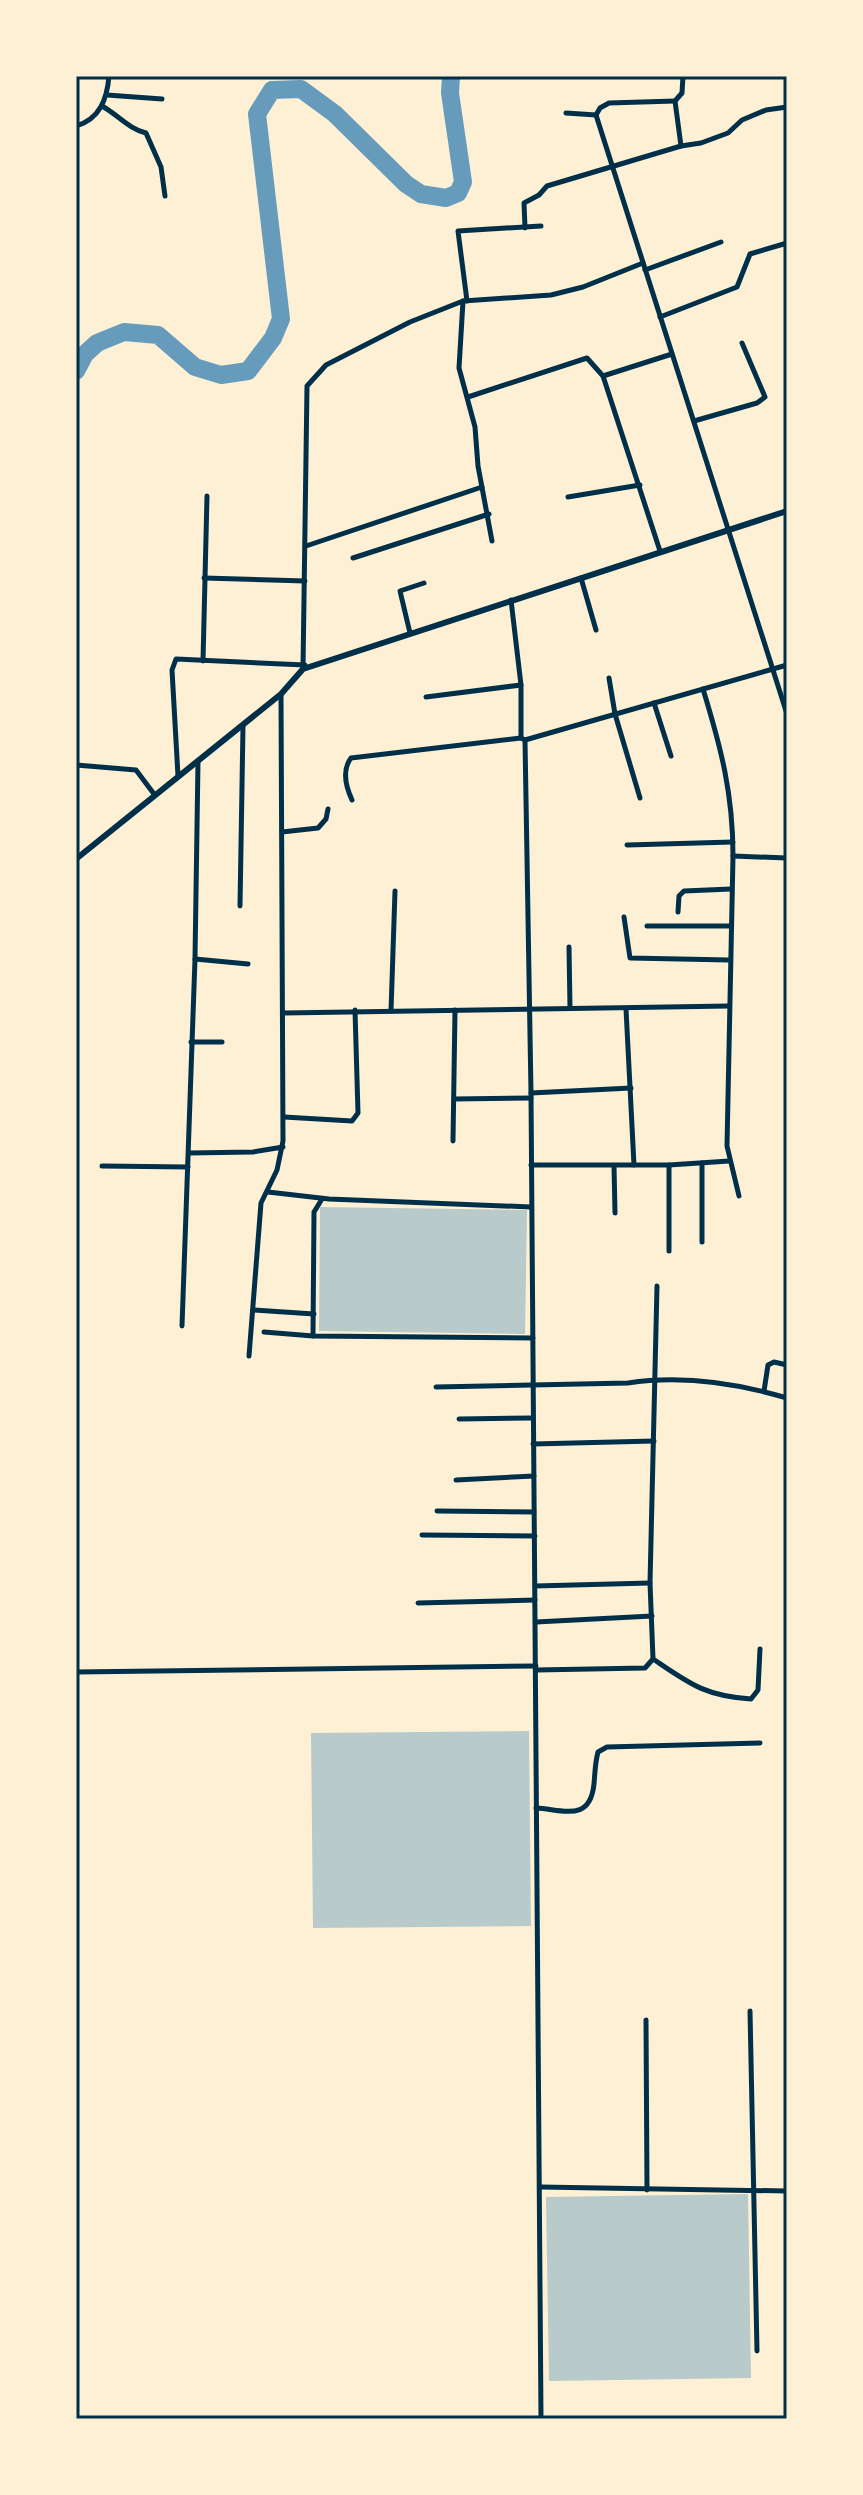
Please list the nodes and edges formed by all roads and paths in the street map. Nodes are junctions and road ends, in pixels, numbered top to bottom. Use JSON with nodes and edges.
{"nodes":[{"id":1,"x":109,"y":76,"type":"edge"},
{"id":2,"x":683,"y":76,"type":"edge"},
{"id":3,"x":107,"y":95,"type":"junction"},
{"id":4,"x":162,"y":99,"type":"dead end"},
{"id":5,"x":675,"y":101,"type":"junction"},
{"id":6,"x":102,"y":106,"type":"junction"},
{"id":7,"x":787,"y":107,"type":"edge"},
{"id":8,"x":566,"y":113,"type":"dead end"},
{"id":9,"x":596,"y":115,"type":"junction"},
{"id":10,"x":76,"y":126,"type":"edge"},
{"id":11,"x":681,"y":146,"type":"junction"},
{"id":12,"x":613,"y":165,"type":"junction"},
{"id":13,"x":165,"y":196,"type":"dead end"},
{"id":14,"x":541,"y":226,"type":"dead end"},
{"id":15,"x":525,"y":228,"type":"junction"},
{"id":16,"x":721,"y":242,"type":"dead end"},
{"id":17,"x":787,"y":243,"type":"edge"},
{"id":18,"x":644,"y":267,"type":"junction"},
{"id":19,"x":465,"y":301,"type":"junction"},
{"id":20,"x":660,"y":317,"type":"junction"},
{"id":21,"x":742,"y":343,"type":"dead end"},
{"id":22,"x":672,"y":354,"type":"junction"},
{"id":23,"x":603,"y":376,"type":"junction"},
{"id":24,"x":468,"y":397,"type":"junction"},
{"id":25,"x":694,"y":421,"type":"junction"},
{"id":26,"x":640,"y":485,"type":"junction"},
{"id":27,"x":482,"y":487,"type":"junction"},
{"id":28,"x":207,"y":496,"type":"dead end"},
{"id":29,"x":568,"y":497,"type":"dead end"},
{"id":30,"x":787,"y":511,"type":"edge"},
{"id":31,"x":489,"y":514,"type":"junction"},
{"id":32,"x":728,"y":530,"type":"junction"},
{"id":33,"x":492,"y":541,"type":"dead end"},
{"id":34,"x":306,"y":546,"type":"junction"},
{"id":35,"x":660,"y":551,"type":"junction"},
{"id":36,"x":353,"y":558,"type":"dead end"},
{"id":37,"x":580,"y":577,"type":"junction"},
{"id":38,"x":204,"y":578,"type":"junction"},
{"id":39,"x":305,"y":581,"type":"junction"},
{"id":40,"x":424,"y":583,"type":"dead end"},
{"id":41,"x":511,"y":600,"type":"junction"},
{"id":42,"x":596,"y":630,"type":"dead end"},
{"id":43,"x":410,"y":633,"type":"junction"},
{"id":44,"x":203,"y":661,"type":"junction"},
{"id":45,"x":787,"y":665,"type":"edge"},
{"id":46,"x":304,"y":667,"type":"junction"},
{"id":47,"x":772,"y":668,"type":"junction"},
{"id":48,"x":609,"y":678,"type":"dead end"},
{"id":49,"x":521,"y":685,"type":"junction"},
{"id":50,"x":703,"y":689,"type":"junction"},
{"id":51,"x":281,"y":694,"type":"junction"},
{"id":52,"x":426,"y":697,"type":"dead end"},
{"id":53,"x":654,"y":703,"type":"junction"},
{"id":54,"x":615,"y":714,"type":"junction"},
{"id":55,"x":787,"y":714,"type":"edge"},
{"id":56,"x":243,"y":726,"type":"junction"},
{"id":57,"x":523,"y":739,"type":"junction"},
{"id":58,"x":671,"y":756,"type":"dead end"},
{"id":59,"x":198,"y":760,"type":"junction"},
{"id":60,"x":76,"y":765,"type":"edge"},
{"id":61,"x":178,"y":776,"type":"junction"},
{"id":62,"x":154,"y":794,"type":"junction"},
{"id":63,"x":640,"y":798,"type":"dead end"},
{"id":64,"x":352,"y":800,"type":"dead end"},
{"id":65,"x":328,"y":809,"type":"dead end"},
{"id":66,"x":282,"y":832,"type":"junction"},
{"id":67,"x":733,"y":842,"type":"junction"},
{"id":68,"x":627,"y":845,"type":"dead end"},
{"id":69,"x":733,"y":856,"type":"junction"},
{"id":70,"x":787,"y":858,"type":"edge"},
{"id":71,"x":76,"y":859,"type":"edge"},
{"id":72,"x":731,"y":889,"type":"junction"},
{"id":73,"x":395,"y":891,"type":"dead end"},
{"id":74,"x":240,"y":906,"type":"dead end"},
{"id":75,"x":678,"y":912,"type":"dead end"},
{"id":76,"x":624,"y":917,"type":"dead end"},
{"id":77,"x":647,"y":926,"type":"dead end"},
{"id":78,"x":730,"y":926,"type":"junction"},
{"id":79,"x":569,"y":947,"type":"dead end"},
{"id":80,"x":195,"y":959,"type":"junction"},
{"id":81,"x":729,"y":960,"type":"junction"},
{"id":82,"x":248,"y":964,"type":"dead end"},
{"id":83,"x":729,"y":1006,"type":"junction"},
{"id":84,"x":529,"y":1008,"type":"junction"},
{"id":85,"x":570,"y":1008,"type":"junction"},
{"id":86,"x":626,"y":1009,"type":"junction"},
{"id":87,"x":355,"y":1010,"type":"junction"},
{"id":88,"x":455,"y":1010,"type":"junction"},
{"id":89,"x":391,"y":1011,"type":"junction"},
{"id":90,"x":284,"y":1013,"type":"junction"},
{"id":91,"x":191,"y":1042,"type":"junction"},
{"id":92,"x":222,"y":1042,"type":"dead end"},
{"id":93,"x":631,"y":1088,"type":"junction"},
{"id":94,"x":531,"y":1095,"type":"junction"},
{"id":95,"x":454,"y":1099,"type":"junction"},
{"id":96,"x":284,"y":1117,"type":"junction"},
{"id":97,"x":453,"y":1141,"type":"dead end"},
{"id":98,"x":283,"y":1147,"type":"junction"},
{"id":99,"x":189,"y":1153,"type":"junction"},
{"id":100,"x":729,"y":1161,"type":"junction"},
{"id":101,"x":702,"y":1163,"type":"junction"},
{"id":102,"x":531,"y":1165,"type":"junction"},
{"id":103,"x":634,"y":1165,"type":"junction"},
{"id":104,"x":669,"y":1165,"type":"junction"},
{"id":105,"x":102,"y":1166,"type":"dead end"},
{"id":106,"x":614,"y":1166,"type":"junction"},
{"id":107,"x":188,"y":1167,"type":"junction"},
{"id":108,"x":268,"y":1192,"type":"junction"},
{"id":109,"x":739,"y":1196,"type":"dead end"},
{"id":110,"x":322,"y":1198,"type":"junction"},
{"id":111,"x":531,"y":1207,"type":"junction"},
{"id":112,"x":615,"y":1213,"type":"dead end"},
{"id":113,"x":702,"y":1242,"type":"dead end"},
{"id":114,"x":669,"y":1251,"type":"dead end"},
{"id":115,"x":657,"y":1286,"type":"dead end"},
{"id":116,"x":253,"y":1310,"type":"junction"},
{"id":117,"x":314,"y":1314,"type":"junction"},
{"id":118,"x":182,"y":1326,"type":"dead end"},
{"id":119,"x":264,"y":1332,"type":"dead end"},
{"id":120,"x":313,"y":1336,"type":"junction"},
{"id":121,"x":533,"y":1338,"type":"junction"},
{"id":122,"x":249,"y":1356,"type":"dead end"},
{"id":123,"x":787,"y":1365,"type":"edge"},
{"id":124,"x":656,"y":1379,"type":"junction"},
{"id":125,"x":533,"y":1386,"type":"junction"},
{"id":126,"x":436,"y":1387,"type":"dead end"},
{"id":127,"x":764,"y":1391,"type":"junction"},
{"id":128,"x":787,"y":1398,"type":"edge"},
{"id":129,"x":532,"y":1418,"type":"junction"},
{"id":130,"x":459,"y":1419,"type":"dead end"},
{"id":131,"x":654,"y":1441,"type":"junction"},
{"id":132,"x":533,"y":1444,"type":"junction"},
{"id":133,"x":534,"y":1476,"type":"junction"},
{"id":134,"x":456,"y":1480,"type":"dead end"},
{"id":135,"x":437,"y":1511,"type":"dead end"},
{"id":136,"x":534,"y":1512,"type":"junction"},
{"id":137,"x":422,"y":1535,"type":"dead end"},
{"id":138,"x":535,"y":1536,"type":"junction"},
{"id":139,"x":650,"y":1583,"type":"junction"},
{"id":140,"x":535,"y":1586,"type":"junction"},
{"id":141,"x":535,"y":1600,"type":"junction"},
{"id":142,"x":418,"y":1603,"type":"dead end"},
{"id":143,"x":652,"y":1616,"type":"junction"},
{"id":144,"x":536,"y":1622,"type":"junction"},
{"id":145,"x":760,"y":1649,"type":"dead end"},
{"id":146,"x":653,"y":1659,"type":"junction"},
{"id":147,"x":536,"y":1668,"type":"junction"},
{"id":148,"x":76,"y":1672,"type":"edge"},
{"id":149,"x":760,"y":1743,"type":"dead end"},
{"id":150,"x":536,"y":1808,"type":"junction"},
{"id":151,"x":750,"y":2011,"type":"dead end"},
{"id":152,"x":646,"y":2020,"type":"dead end"},
{"id":153,"x":540,"y":2187,"type":"junction"},
{"id":154,"x":647,"y":2190,"type":"junction"},
{"id":155,"x":787,"y":2191,"type":"edge"},
{"id":156,"x":753,"y":2192,"type":"junction"},
{"id":157,"x":757,"y":2351,"type":"dead end"},
{"id":158,"x":541,"y":2419,"type":"edge"}],
"edges":[{"from":1,"to":3,"type":"street"},
{"from":2,"to":5,"type":"street"},
{"from":3,"to":4,"type":"street"},
{"from":3,"to":6,"type":"street"},
{"from":5,"to":9,"type":"street"},
{"from":5,"to":11,"type":"street"},
{"from":6,"to":10,"type":"street"},
{"from":6,"to":13,"type":"street"},
{"from":7,"to":11,"type":"street"},
{"from":8,"to":9,"type":"street"},
{"from":9,"to":12,"type":"street"},
{"from":11,"to":12,"type":"street"},
{"from":12,"to":15,"type":"street"},
{"from":12,"to":18,"type":"street"},
{"from":14,"to":15,"type":"street"},
{"from":15,"to":19,"type":"street"},
{"from":16,"to":18,"type":"street"},
{"from":17,"to":20,"type":"street"},
{"from":18,"to":19,"type":"street"},
{"from":18,"to":20,"type":"street"},
{"from":19,"to":24,"type":"street"},
{"from":19,"to":34,"type":"street"},
{"from":20,"to":22,"type":"street"},
{"from":21,"to":25,"type":"street"},
{"from":22,"to":23,"type":"street"},
{"from":22,"to":25,"type":"street"},
{"from":23,"to":24,"type":"street"},
{"from":23,"to":26,"type":"street"},
{"from":24,"to":27,"type":"street"},
{"from":25,"to":32,"type":"street"},
{"from":26,"to":29,"type":"street"},
{"from":26,"to":35,"type":"street"},
{"from":27,"to":31,"type":"street"},
{"from":27,"to":34,"type":"street"},
{"from":28,"to":38,"type":"street"},
{"from":30,"to":32,"type":"street"},
{"from":31,"to":33,"type":"street"},
{"from":31,"to":36,"type":"street"},
{"from":32,"to":35,"type":"street"},
{"from":32,"to":47,"type":"street"},
{"from":34,"to":39,"type":"street"},
{"from":35,"to":37,"type":"street"},
{"from":37,"to":41,"type":"street"},
{"from":37,"to":42,"type":"street"},
{"from":38,"to":39,"type":"street"},
{"from":38,"to":44,"type":"street"},
{"from":39,"to":46,"type":"street"},
{"from":40,"to":43,"type":"street"},
{"from":41,"to":43,"type":"street"},
{"from":41,"to":49,"type":"street"},
{"from":43,"to":46,"type":"street"},
{"from":44,"to":46,"type":"street"},
{"from":44,"to":61,"type":"street"},
{"from":45,"to":47,"type":"street"},
{"from":46,"to":51,"type":"street"},
{"from":47,"to":50,"type":"street"},
{"from":47,"to":55,"type":"street"},
{"from":48,"to":54,"type":"street"},
{"from":49,"to":52,"type":"street"},
{"from":49,"to":57,"type":"street"},
{"from":50,"to":53,"type":"street"},
{"from":50,"to":67,"type":"street"},
{"from":51,"to":56,"type":"street"},
{"from":51,"to":66,"type":"street"},
{"from":53,"to":54,"type":"street"},
{"from":53,"to":58,"type":"street"},
{"from":54,"to":57,"type":"street"},
{"from":54,"to":63,"type":"street"},
{"from":56,"to":59,"type":"street"},
{"from":56,"to":74,"type":"street"},
{"from":57,"to":64,"type":"street"},
{"from":57,"to":84,"type":"street"},
{"from":59,"to":61,"type":"street"},
{"from":59,"to":80,"type":"street"},
{"from":60,"to":62,"type":"street"},
{"from":61,"to":62,"type":"street"},
{"from":62,"to":71,"type":"street"},
{"from":65,"to":66,"type":"street"},
{"from":66,"to":90,"type":"street"},
{"from":67,"to":68,"type":"street"},
{"from":67,"to":69,"type":"street"},
{"from":69,"to":70,"type":"street"},
{"from":69,"to":72,"type":"street"},
{"from":72,"to":75,"type":"street"},
{"from":72,"to":78,"type":"street"},
{"from":73,"to":89,"type":"street"},
{"from":76,"to":81,"type":"street"},
{"from":77,"to":78,"type":"street"},
{"from":78,"to":81,"type":"street"},
{"from":79,"to":85,"type":"street"},
{"from":80,"to":82,"type":"street"},
{"from":80,"to":91,"type":"street"},
{"from":81,"to":83,"type":"street"},
{"from":83,"to":86,"type":"street"},
{"from":83,"to":100,"type":"street"},
{"from":84,"to":85,"type":"street"},
{"from":84,"to":88,"type":"street"},
{"from":84,"to":94,"type":"street"},
{"from":85,"to":86,"type":"street"},
{"from":86,"to":93,"type":"street"},
{"from":87,"to":89,"type":"street"},
{"from":87,"to":90,"type":"street"},
{"from":87,"to":96,"type":"street"},
{"from":88,"to":89,"type":"street"},
{"from":88,"to":95,"type":"street"},
{"from":90,"to":96,"type":"street"},
{"from":91,"to":92,"type":"street"},
{"from":91,"to":99,"type":"street"},
{"from":93,"to":94,"type":"street"},
{"from":93,"to":103,"type":"street"},
{"from":94,"to":95,"type":"street"},
{"from":94,"to":102,"type":"street"},
{"from":95,"to":97,"type":"street"},
{"from":96,"to":98,"type":"street"},
{"from":98,"to":99,"type":"street"},
{"from":98,"to":108,"type":"street"},
{"from":99,"to":107,"type":"street"},
{"from":100,"to":101,"type":"street"},
{"from":100,"to":109,"type":"street"},
{"from":101,"to":104,"type":"street"},
{"from":101,"to":113,"type":"street"},
{"from":102,"to":106,"type":"street"},
{"from":102,"to":111,"type":"street"},
{"from":103,"to":104,"type":"street"},
{"from":103,"to":106,"type":"street"},
{"from":104,"to":114,"type":"street"},
{"from":105,"to":107,"type":"street"},
{"from":106,"to":112,"type":"street"},
{"from":107,"to":118,"type":"street"},
{"from":108,"to":110,"type":"street"},
{"from":108,"to":116,"type":"street"},
{"from":110,"to":111,"type":"street"},
{"from":110,"to":117,"type":"street"},
{"from":111,"to":121,"type":"street"},
{"from":115,"to":124,"type":"street"},
{"from":116,"to":117,"type":"street"},
{"from":116,"to":122,"type":"street"},
{"from":117,"to":120,"type":"street"},
{"from":119,"to":120,"type":"street"},
{"from":120,"to":121,"type":"street"},
{"from":121,"to":125,"type":"street"},
{"from":123,"to":127,"type":"street"},
{"from":124,"to":125,"type":"street"},
{"from":124,"to":127,"type":"street"},
{"from":124,"to":131,"type":"street"},
{"from":125,"to":126,"type":"street"},
{"from":125,"to":129,"type":"street"},
{"from":127,"to":128,"type":"street"},
{"from":129,"to":130,"type":"street"},
{"from":129,"to":132,"type":"street"},
{"from":131,"to":132,"type":"street"},
{"from":131,"to":139,"type":"street"},
{"from":132,"to":133,"type":"street"},
{"from":133,"to":134,"type":"street"},
{"from":133,"to":136,"type":"street"},
{"from":135,"to":136,"type":"street"},
{"from":136,"to":138,"type":"street"},
{"from":137,"to":138,"type":"street"},
{"from":138,"to":140,"type":"street"},
{"from":139,"to":140,"type":"street"},
{"from":139,"to":143,"type":"street"},
{"from":140,"to":141,"type":"street"},
{"from":141,"to":142,"type":"street"},
{"from":141,"to":144,"type":"street"},
{"from":143,"to":144,"type":"street"},
{"from":143,"to":146,"type":"street"},
{"from":144,"to":147,"type":"street"},
{"from":145,"to":146,"type":"street"},
{"from":146,"to":147,"type":"street"},
{"from":147,"to":148,"type":"street"},
{"from":147,"to":150,"type":"street"},
{"from":149,"to":150,"type":"street"},
{"from":150,"to":153,"type":"street"},
{"from":151,"to":156,"type":"street"},
{"from":152,"to":154,"type":"street"},
{"from":153,"to":154,"type":"street"},
{"from":153,"to":158,"type":"street"},
{"from":154,"to":156,"type":"street"},
{"from":155,"to":156,"type":"street"},
{"from":156,"to":157,"type":"street"}]}
